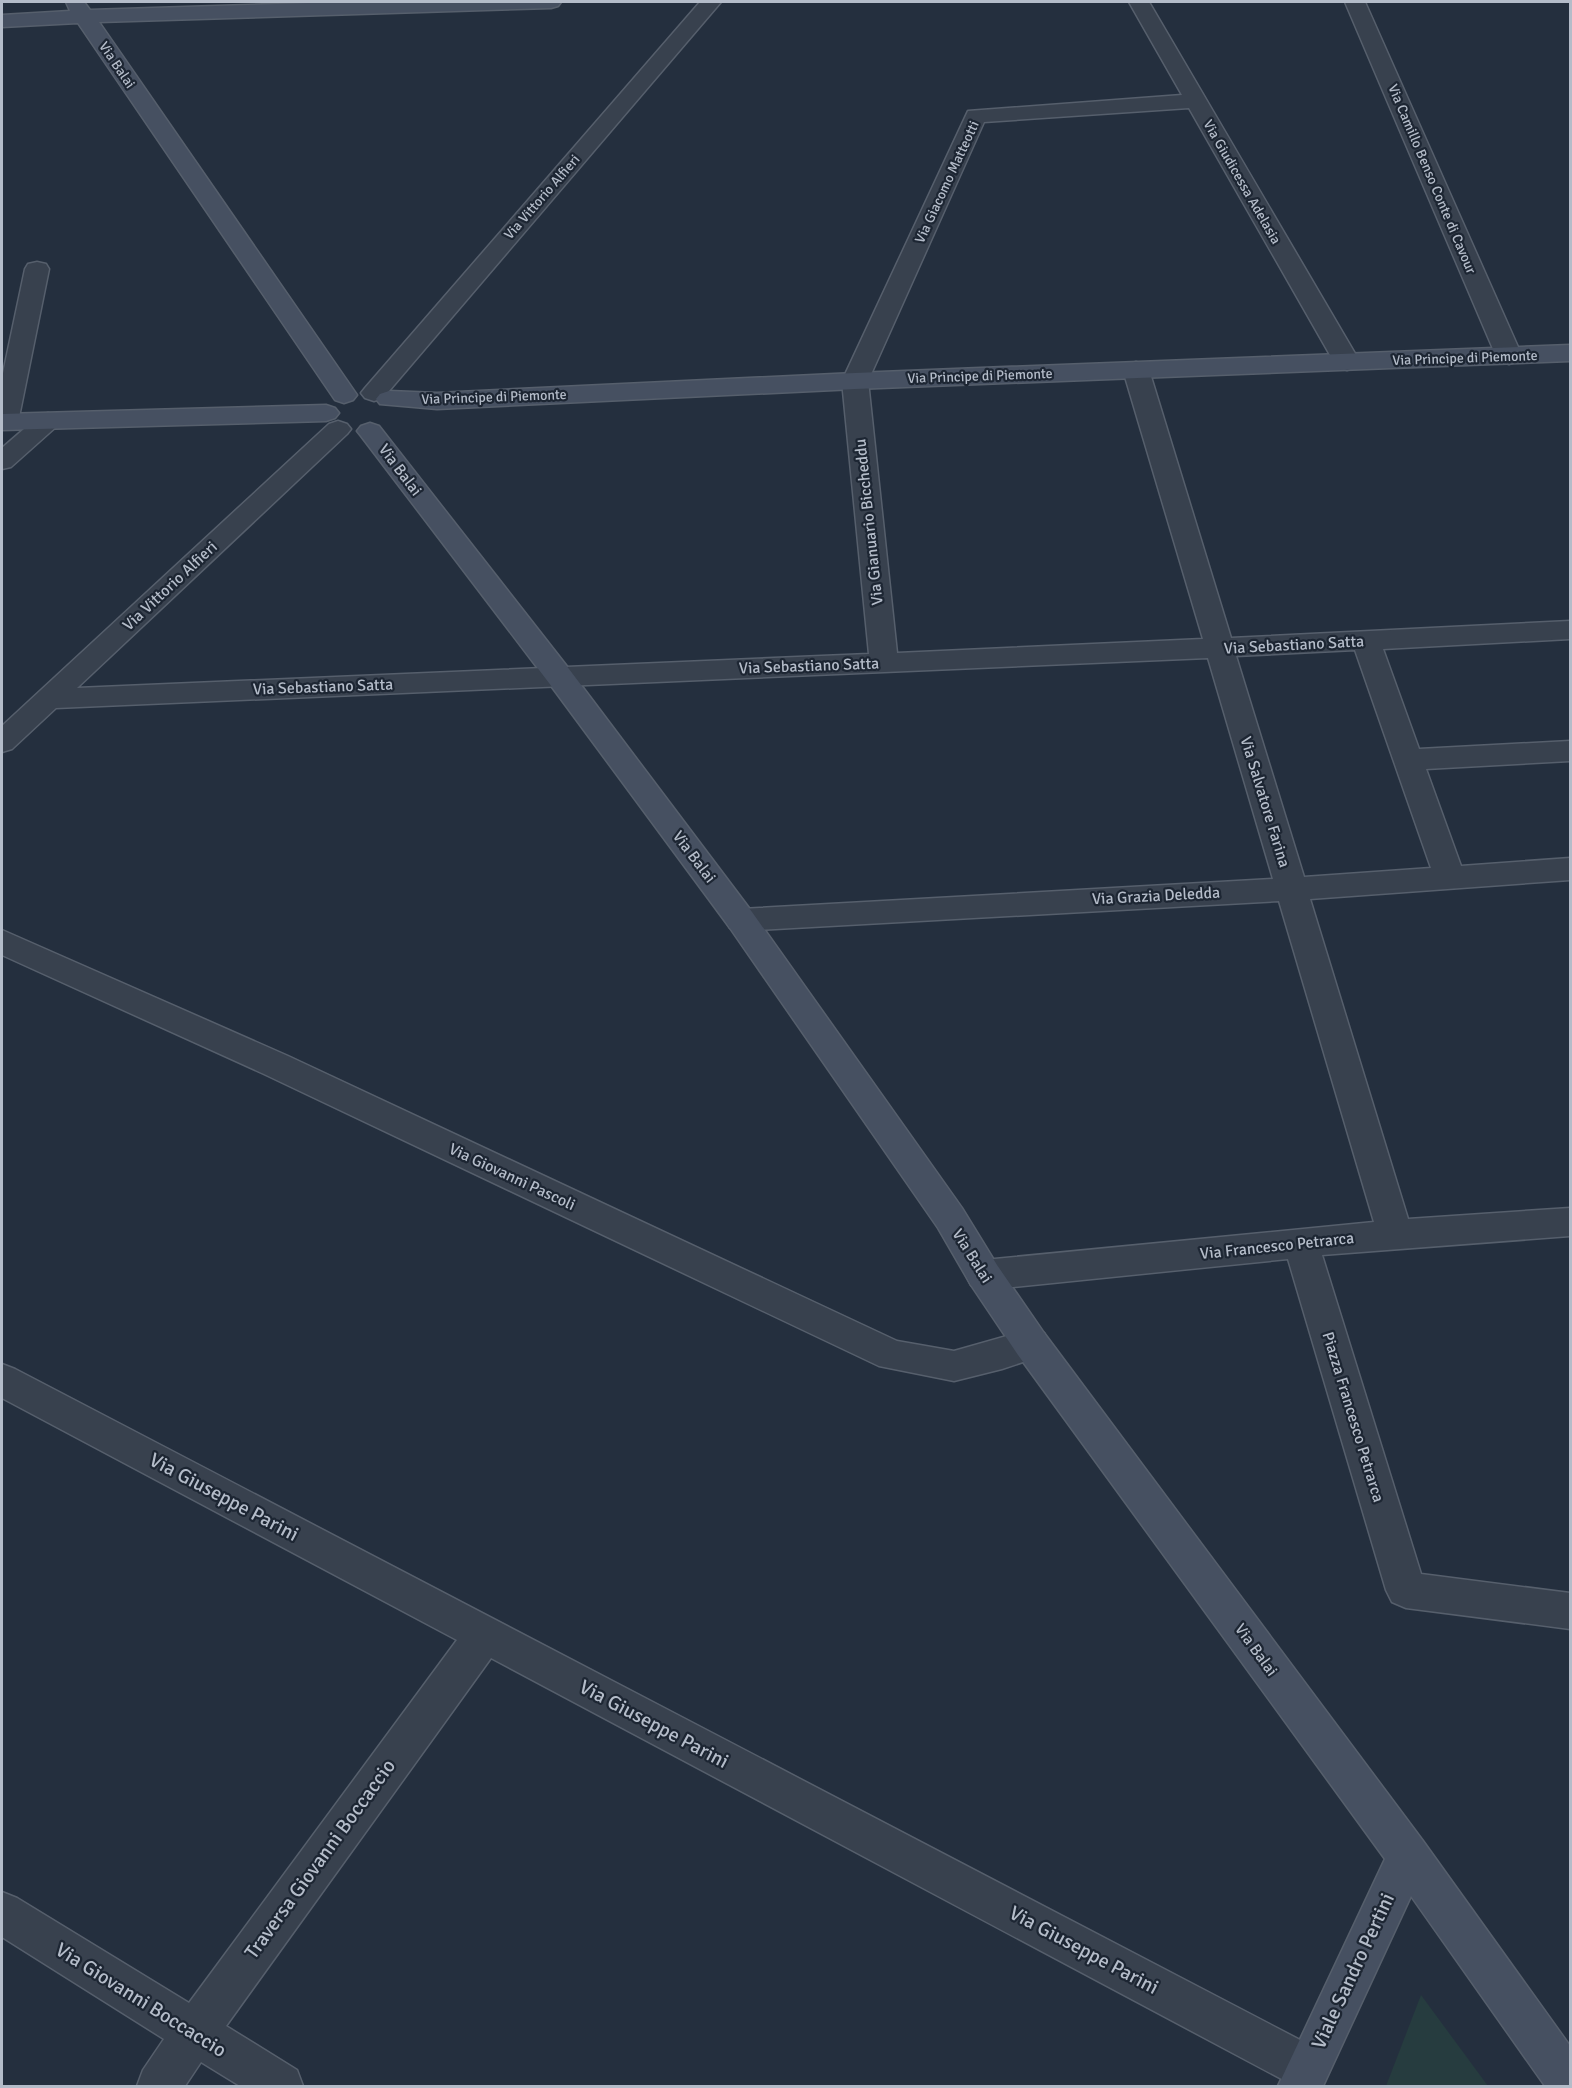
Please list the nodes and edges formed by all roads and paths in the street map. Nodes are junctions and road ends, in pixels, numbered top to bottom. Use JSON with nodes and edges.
{"nodes":[{"id":1,"x":551,"y":2,"type":"edge"},
{"id":2,"x":711,"y":2,"type":"edge"},
{"id":3,"x":1140,"y":2,"type":"edge"},
{"id":4,"x":1355,"y":2,"type":"edge"},
{"id":5,"x":79,"y":9,"type":"edge"},
{"id":6,"x":2,"y":21,"type":"edge"},
{"id":7,"x":1195,"y":101,"type":"junction"},
{"id":8,"x":37,"y":269,"type":"dead end"},
{"id":9,"x":1570,"y":353,"type":"edge"},
{"id":10,"x":1509,"y":356,"type":"junction"},
{"id":11,"x":1347,"y":362,"type":"junction"},
{"id":12,"x":1136,"y":370,"type":"junction"},
{"id":13,"x":855,"y":381,"type":"junction"},
{"id":14,"x":344,"y":395,"type":"junction"},
{"id":15,"x":381,"y":396,"type":"junction"},
{"id":16,"x":48,"y":421,"type":"junction"},
{"id":17,"x":3,"y":422,"type":"edge"},
{"id":18,"x":345,"y":424,"type":"junction"},
{"id":19,"x":2,"y":461,"type":"edge"},
{"id":20,"x":1570,"y":630,"type":"edge"},
{"id":21,"x":1366,"y":641,"type":"junction"},
{"id":22,"x":1219,"y":648,"type":"junction"},
{"id":23,"x":884,"y":663,"type":"junction"},
{"id":24,"x":559,"y":676,"type":"junction"},
{"id":25,"x":47,"y":699,"type":"junction"},
{"id":26,"x":2,"y":742,"type":"edge"},
{"id":27,"x":1570,"y":751,"type":"edge"},
{"id":28,"x":1408,"y":760,"type":"junction"},
{"id":29,"x":1570,"y":869,"type":"edge"},
{"id":30,"x":1450,"y":877,"type":"junction"},
{"id":31,"x":1291,"y":889,"type":"junction"},
{"id":32,"x":741,"y":920,"type":"junction"},
{"id":33,"x":2,"y":942,"type":"edge"},
{"id":34,"x":1570,"y":1222,"type":"edge"},
{"id":35,"x":1395,"y":1234,"type":"junction"},
{"id":36,"x":1301,"y":1244,"type":"junction"},
{"id":37,"x":984,"y":1275,"type":"junction"},
{"id":38,"x":1030,"y":1344,"type":"junction"},
{"id":39,"x":2,"y":1380,"type":"edge"},
{"id":40,"x":1570,"y":1611,"type":"edge"},
{"id":41,"x":485,"y":1634,"type":"junction"},
{"id":42,"x":1408,"y":1856,"type":"junction"},
{"id":43,"x":2,"y":1913,"type":"edge"},
{"id":44,"x":194,"y":2033,"type":"junction"},
{"id":45,"x":1304,"y":2077,"type":"edge"},
{"id":46,"x":1570,"y":2084,"type":"edge"},
{"id":47,"x":159,"y":2086,"type":"edge"},
{"id":48,"x":281,"y":2086,"type":"edge"}],
"edges":[{"from":1,"to":5,"type":"street"},
{"from":2,"to":15,"type":"street","name":"Via Vittorio Alfieri"},
{"from":3,"to":7,"type":"street","name":"Via Giudicessa Adelasia"},
{"from":4,"to":10,"type":"street","name":"Via Camillo Benso Conte di Cavour"},
{"from":5,"to":6,"type":"street"},
{"from":5,"to":14,"type":"street","name":"Via Balai"},
{"from":7,"to":11,"type":"street","name":"Via Giudicessa Adelasia"},
{"from":7,"to":13,"type":"street","name":"Via Giacomo Matteotti"},
{"from":8,"to":17,"type":"street"},
{"from":9,"to":10,"type":"street","name":"Via Principe di Piemonte"},
{"from":10,"to":11,"type":"street","name":"Via Principe di Piemonte"},
{"from":11,"to":12,"type":"street","name":"Via Principe di Piemonte"},
{"from":12,"to":13,"type":"street","name":"Via Principe di Piemonte"},
{"from":12,"to":22,"type":"street","name":"Via Salvatore Farina"},
{"from":13,"to":15,"type":"street","name":"Via Principe di Piemonte"},
{"from":13,"to":23,"type":"street","name":"Via Gianuario Biccheddu"},
{"from":14,"to":15,"type":"street"},
{"from":14,"to":18,"type":"street"},
{"from":15,"to":18,"type":"street","name":"Via Balai"},
{"from":16,"to":17,"type":"street"},
{"from":16,"to":18,"type":"street"},
{"from":16,"to":19,"type":"street"},
{"from":18,"to":24,"type":"street","name":"Via Balai"},
{"from":18,"to":25,"type":"street","name":"Via Vittorio Alfieri"},
{"from":20,"to":21,"type":"street","name":"Via Sebastiano Satta"},
{"from":21,"to":22,"type":"street","name":"Via Sebastiano Satta"},
{"from":21,"to":28,"type":"street"},
{"from":22,"to":23,"type":"street","name":"Via Sebastiano Satta"},
{"from":22,"to":31,"type":"street","name":"Via Salvatore Farina"},
{"from":23,"to":24,"type":"street","name":"Via Sebastiano Satta"},
{"from":24,"to":25,"type":"street","name":"Via Sebastiano Satta"},
{"from":24,"to":32,"type":"street","name":"Via Balai"},
{"from":25,"to":26,"type":"street","name":"Via Vittorio Alfieri"},
{"from":27,"to":28,"type":"street"},
{"from":28,"to":30,"type":"street"},
{"from":29,"to":30,"type":"street","name":"Via Grazia Deledda"},
{"from":30,"to":31,"type":"street","name":"Via Grazia Deledda"},
{"from":31,"to":32,"type":"street","name":"Via Grazia Deledda"},
{"from":31,"to":35,"type":"street","name":"Via Salvatore Farina"},
{"from":32,"to":37,"type":"street","name":"Via Balai"},
{"from":33,"to":38,"type":"street","name":"Via Giovanni Pascoli"},
{"from":34,"to":35,"type":"street","name":"Via Francesco Petrarca"},
{"from":35,"to":36,"type":"street","name":"Via Francesco Petrarca"},
{"from":36,"to":37,"type":"street","name":"Via Francesco Petrarca"},
{"from":36,"to":40,"type":"street","name":"Piazza Francesco Petrarca"},
{"from":37,"to":38,"type":"street","name":"Via Balai"},
{"from":38,"to":42,"type":"street","name":"Via Balai"},
{"from":39,"to":41,"type":"street","name":"Via Giuseppe Parini"},
{"from":41,"to":44,"type":"street","name":"Traversa Giovanni Boccaccio"},
{"from":41,"to":45,"type":"street","name":"Via Giuseppe Parini"},
{"from":42,"to":45,"type":"street","name":"Viale Sandro Pertini"},
{"from":42,"to":46,"type":"street","name":"Via Balai"},
{"from":43,"to":44,"type":"street","name":"Via Giovanni Boccaccio"},
{"from":44,"to":47,"type":"street","name":"Traversa Giovanni Boccaccio"},
{"from":44,"to":48,"type":"street","name":"Via Giovanni Boccaccio"}]}
